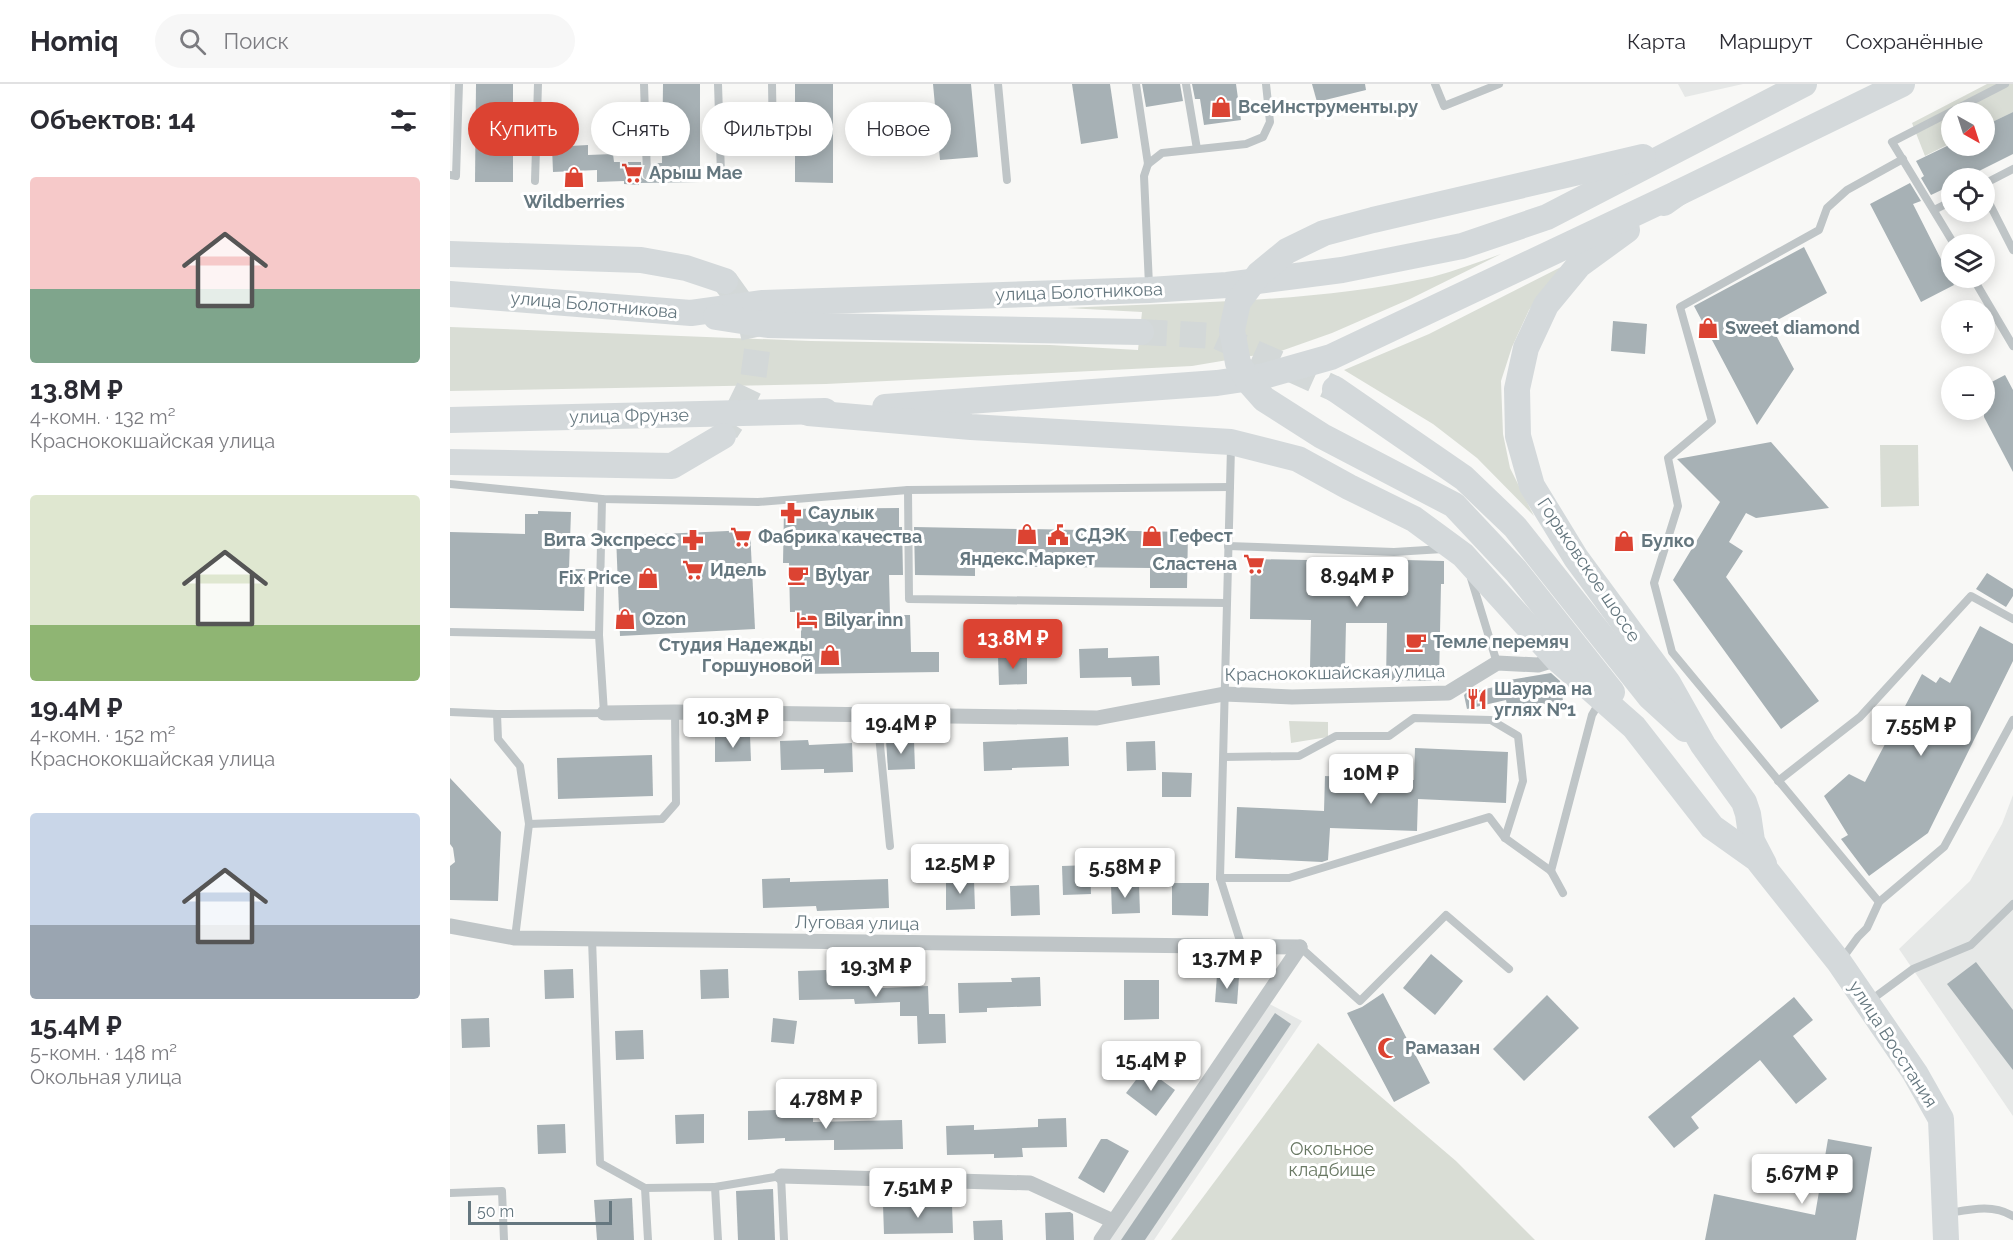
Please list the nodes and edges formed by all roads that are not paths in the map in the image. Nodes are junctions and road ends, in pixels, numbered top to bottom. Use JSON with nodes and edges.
{"nodes":[{"id":1,"x":459,"y":84,"type":"edge"},
{"id":2,"x":538,"y":84,"type":"edge"},
{"id":3,"x":644,"y":84,"type":"edge"},
{"id":4,"x":718,"y":84,"type":"edge"},
{"id":5,"x":772,"y":84,"type":"edge"},
{"id":6,"x":998,"y":84,"type":"edge"},
{"id":7,"x":1136,"y":84,"type":"edge"},
{"id":8,"x":1186,"y":84,"type":"edge"},
{"id":9,"x":1266,"y":84,"type":"edge"},
{"id":10,"x":1435,"y":84,"type":"edge"},
{"id":11,"x":1499,"y":84,"type":"edge"},
{"id":12,"x":1804,"y":84,"type":"edge"},
{"id":13,"x":1902,"y":84,"type":"edge"},
{"id":14,"x":2005,"y":84,"type":"edge"},
{"id":15,"x":718,"y":102,"type":"edge"},
{"id":16,"x":772,"y":102,"type":"edge"},
{"id":17,"x":1684,"y":147,"type":"junction"},
{"id":18,"x":1197,"y":149,"type":"junction"},
{"id":19,"x":720,"y":156,"type":"edge"},
{"id":20,"x":1903,"y":159,"type":"junction"},
{"id":21,"x":1148,"y":164,"type":"junction"},
{"id":22,"x":2013,"y":169,"type":"edge"},
{"id":23,"x":721,"y":174,"type":"dead end"},
{"id":24,"x":450,"y":175,"type":"edge"},
{"id":25,"x":647,"y":175,"type":"dead end"},
{"id":26,"x":1995,"y":178,"type":"edge"},
{"id":27,"x":1007,"y":180,"type":"dead end"},
{"id":28,"x":535,"y":182,"type":"dead end"},
{"id":29,"x":1678,"y":193,"type":"junction"},
{"id":30,"x":1941,"y":206,"type":"edge"},
{"id":31,"x":1934,"y":210,"type":"junction"},
{"id":32,"x":1995,"y":215,"type":"edge"},
{"id":33,"x":1948,"y":234,"type":"edge"},
{"id":34,"x":2013,"y":250,"type":"edge"},
{"id":35,"x":450,"y":254,"type":"edge"},
{"id":36,"x":725,"y":281,"type":"tunnel mouth"},
{"id":37,"x":1979,"y":288,"type":"edge"},
{"id":38,"x":1149,"y":290,"type":"junction"},
{"id":39,"x":450,"y":294,"type":"edge"},
{"id":40,"x":691,"y":313,"type":"junction"},
{"id":41,"x":1141,"y":332,"type":"tunnel mouth"},
{"id":42,"x":2013,"y":346,"type":"edge"},
{"id":43,"x":1335,"y":389,"type":"tunnel mouth"},
{"id":44,"x":808,"y":413,"type":"junction"},
{"id":45,"x":450,"y":420,"type":"edge"},
{"id":46,"x":723,"y":436,"type":"tunnel mouth"},
{"id":47,"x":1231,"y":442,"type":"junction"},
{"id":48,"x":450,"y":462,"type":"edge"},
{"id":49,"x":450,"y":484,"type":"edge"},
{"id":50,"x":1230,"y":488,"type":"junction"},
{"id":51,"x":908,"y":490,"type":"junction"},
{"id":52,"x":602,"y":499,"type":"junction"},
{"id":53,"x":1228,"y":546,"type":"junction"},
{"id":54,"x":1463,"y":555,"type":"junction"},
{"id":55,"x":1226,"y":603,"type":"junction"},
{"id":56,"x":2013,"y":619,"type":"edge"},
{"id":57,"x":450,"y":632,"type":"edge"},
{"id":58,"x":599,"y":635,"type":"junction"},
{"id":59,"x":1557,"y":659,"type":"junction"},
{"id":60,"x":1497,"y":663,"type":"junction"},
{"id":61,"x":1224,"y":694,"type":"junction"},
{"id":62,"x":1602,"y":699,"type":"junction"},
{"id":63,"x":675,"y":711,"type":"junction"},
{"id":64,"x":450,"y":712,"type":"edge"},
{"id":65,"x":604,"y":712,"type":"junction"},
{"id":66,"x":498,"y":714,"type":"junction"},
{"id":67,"x":877,"y":715,"type":"junction"},
{"id":68,"x":2013,"y":720,"type":"edge"},
{"id":69,"x":1634,"y":727,"type":"junction"},
{"id":70,"x":1703,"y":745,"type":"junction"},
{"id":71,"x":1224,"y":757,"type":"junction"},
{"id":72,"x":1778,"y":781,"type":"junction"},
{"id":73,"x":529,"y":824,"type":"junction"},
{"id":74,"x":1505,"y":838,"type":"junction"},
{"id":75,"x":890,"y":846,"type":"dead end"},
{"id":76,"x":1551,"y":871,"type":"junction"},
{"id":77,"x":1771,"y":874,"type":"junction"},
{"id":78,"x":1220,"y":878,"type":"junction"},
{"id":79,"x":1563,"y":893,"type":"dead end"},
{"id":80,"x":1879,"y":902,"type":"junction"},
{"id":81,"x":2013,"y":904,"type":"edge"},
{"id":82,"x":450,"y":926,"type":"edge"},
{"id":83,"x":515,"y":938,"type":"junction"},
{"id":84,"x":592,"y":939,"type":"junction"},
{"id":85,"x":1242,"y":947,"type":"junction"},
{"id":86,"x":1300,"y":947,"type":"junction"},
{"id":87,"x":1839,"y":963,"type":"junction"},
{"id":88,"x":1509,"y":969,"type":"dead end"},
{"id":89,"x":1867,"y":1003,"type":"junction"},
{"id":90,"x":781,"y":1176,"type":"junction"},
{"id":91,"x":715,"y":1187,"type":"junction"},
{"id":92,"x":645,"y":1188,"type":"junction"},
{"id":93,"x":450,"y":1192,"type":"edge"},
{"id":94,"x":1945,"y":1214,"type":"junction"},
{"id":95,"x":2013,"y":1216,"type":"edge"},
{"id":96,"x":1113,"y":1221,"type":"junction"},
{"id":97,"x":504,"y":1240,"type":"edge"},
{"id":98,"x":648,"y":1240,"type":"edge"},
{"id":99,"x":718,"y":1240,"type":"edge"},
{"id":100,"x":784,"y":1240,"type":"edge"},
{"id":101,"x":1101,"y":1240,"type":"edge"},
{"id":102,"x":1946,"y":1240,"type":"edge"}],
"edges":[{"from":1,"to":24,"type":"lane"},
{"from":2,"to":28,"type":"lane"},
{"from":3,"to":25,"type":"lane"},
{"from":4,"to":15,"type":"lane"},
{"from":5,"to":16,"type":"lane"},
{"from":6,"to":27,"type":"lane"},
{"from":7,"to":21,"type":"lane"},
{"from":8,"to":18,"type":"lane"},
{"from":9,"to":18,"type":"lane"},
{"from":10,"to":11,"type":"lane"},
{"from":12,"to":17,"type":"main road"},
{"from":13,"to":29,"type":"main road","name":"Горьковское шоссе"},
{"from":14,"to":20,"type":"lane"},
{"from":17,"to":38,"type":"main road","name":"улица Болотникова"},
{"from":17,"to":69,"type":"main road"},
{"from":18,"to":21,"type":"lane"},
{"from":19,"to":23,"type":"lane"},
{"from":20,"to":31,"type":"lane"},
{"from":20,"to":72,"type":"lane"},
{"from":21,"to":38,"type":"lane"},
{"from":22,"to":26,"type":"lane"},
{"from":29,"to":44,"type":"main road"},
{"from":29,"to":70,"type":"main road","name":"Горьковское шоссе"},
{"from":30,"to":31,"type":"lane"},
{"from":31,"to":33,"type":"lane"},
{"from":32,"to":34,"type":"lane"},
{"from":35,"to":36,"type":"main road"},
{"from":37,"to":42,"type":"lane"},
{"from":38,"to":40,"type":"main road","name":"улица Болотникова"},
{"from":39,"to":40,"type":"main road","name":"улица Болотникова"},
{"from":40,"to":41,"type":"main road"},
{"from":43,"to":70,"type":"main road"},
{"from":44,"to":45,"type":"main road","name":"улица Фрунзе"},
{"from":44,"to":47,"type":"main road","name":"улица Восстания"},
{"from":46,"to":48,"type":"main road"},
{"from":47,"to":50,"type":"lane"},
{"from":47,"to":54,"type":"main road","name":"улица Восстания"},
{"from":49,"to":52,"type":"lane"},
{"from":50,"to":51,"type":"lane"},
{"from":50,"to":53,"type":"lane"},
{"from":51,"to":52,"type":"lane"},
{"from":51,"to":55,"type":"lane"},
{"from":52,"to":58,"type":"lane"},
{"from":53,"to":54,"type":"lane"},
{"from":53,"to":55,"type":"lane"},
{"from":54,"to":59,"type":"main road","name":"улица Восстания"},
{"from":54,"to":60,"type":"lane"},
{"from":55,"to":61,"type":"lane"},
{"from":56,"to":72,"type":"lane"},
{"from":57,"to":58,"type":"lane"},
{"from":58,"to":65,"type":"lane"},
{"from":59,"to":60,"type":"street"},
{"from":59,"to":62,"type":"main road","name":"улица Восстания"},
{"from":60,"to":61,"type":"street","name":"Краснококшайская улица"},
{"from":61,"to":67,"type":"street","name":"Краснококшайская улица"},
{"from":61,"to":71,"type":"lane"},
{"from":62,"to":69,"type":"main road","name":"улица Восстания"},
{"from":62,"to":76,"type":"lane"},
{"from":63,"to":65,"type":"street","name":"Краснококшайская улица"},
{"from":63,"to":67,"type":"street","name":"Краснококшайская улица"},
{"from":63,"to":73,"type":"lane"},
{"from":64,"to":66,"type":"lane"},
{"from":65,"to":66,"type":"lane"},
{"from":66,"to":73,"type":"lane"},
{"from":67,"to":75,"type":"lane"},
{"from":68,"to":80,"type":"lane"},
{"from":69,"to":77,"type":"main road","name":"улица Восстания"},
{"from":70,"to":77,"type":"main road","name":"улица Восстания"},
{"from":71,"to":74,"type":"lane"},
{"from":71,"to":78,"type":"lane"},
{"from":72,"to":80,"type":"lane"},
{"from":73,"to":83,"type":"lane"},
{"from":74,"to":76,"type":"lane"},
{"from":74,"to":78,"type":"lane"},
{"from":76,"to":79,"type":"lane"},
{"from":77,"to":87,"type":"main road","name":"улица Восстания"},
{"from":78,"to":85,"type":"lane"},
{"from":80,"to":87,"type":"lane"},
{"from":81,"to":89,"type":"lane"},
{"from":82,"to":83,"type":"street","name":"Луговая улица"},
{"from":83,"to":84,"type":"street","name":"Луговая улица"},
{"from":84,"to":85,"type":"street","name":"Луговая улица"},
{"from":84,"to":92,"type":"lane"},
{"from":85,"to":86,"type":"street","name":"Луговая улица"},
{"from":86,"to":88,"type":"lane"},
{"from":86,"to":96,"type":"street"},
{"from":87,"to":89,"type":"main road","name":"улица Восстания"},
{"from":89,"to":94,"type":"main road","name":"улица Восстания"},
{"from":90,"to":91,"type":"lane"},
{"from":90,"to":96,"type":"street"},
{"from":90,"to":100,"type":"lane"},
{"from":91,"to":92,"type":"lane"},
{"from":91,"to":99,"type":"lane"},
{"from":92,"to":98,"type":"lane"},
{"from":93,"to":97,"type":"lane"},
{"from":94,"to":95,"type":"lane"},
{"from":94,"to":102,"type":"main road","name":"улица Восстания"},
{"from":96,"to":101,"type":"street"}]}
